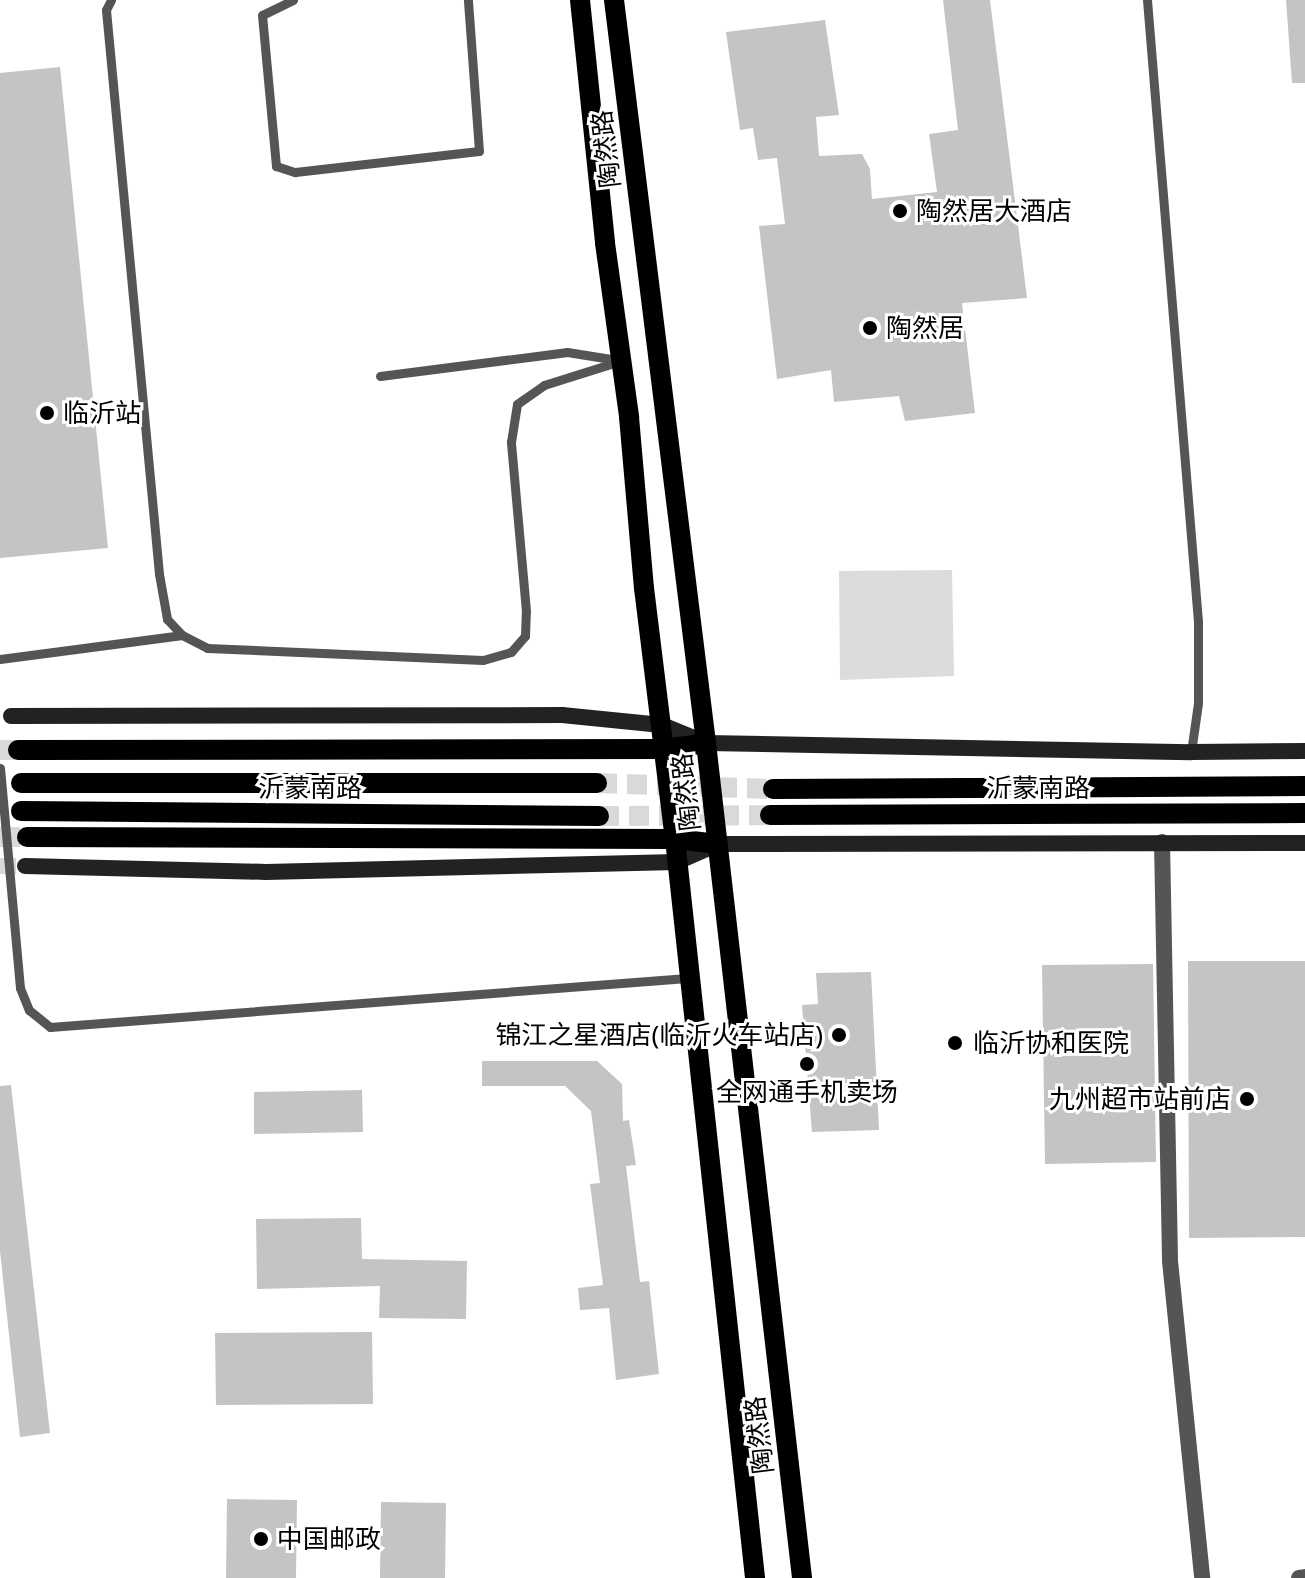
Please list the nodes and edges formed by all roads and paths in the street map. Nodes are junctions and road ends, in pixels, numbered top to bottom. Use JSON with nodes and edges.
{"nodes":[{"id":1,"x":111,"y":0,"type":"edge"},
{"id":2,"x":293,"y":0,"type":"edge"},
{"id":3,"x":468,"y":0,"type":"edge"},
{"id":4,"x":580,"y":0,"type":"edge"},
{"id":5,"x":614,"y":0,"type":"edge"},
{"id":6,"x":1147,"y":0,"type":"edge"},
{"id":7,"x":620,"y":361,"type":"junction"},
{"id":8,"x":380,"y":376,"type":"dead end"},
{"id":9,"x":182,"y":635,"type":"junction"},
{"id":10,"x":0,"y":659,"type":"edge"},
{"id":11,"x":11,"y":716,"type":"dead end"},
{"id":12,"x":662,"y":725,"type":"junction"},
{"id":13,"x":706,"y":743,"type":"junction"},
{"id":14,"x":665,"y":749,"type":"junction"},
{"id":15,"x":18,"y":750,"type":"tunnel mouth"},
{"id":16,"x":1305,"y":751,"type":"edge"},
{"id":17,"x":1191,"y":752,"type":"junction"},
{"id":18,"x":0,"y":768,"type":"edge"},
{"id":19,"x":21,"y":783,"type":"dead end"},
{"id":20,"x":597,"y":783,"type":"tunnel mouth"},
{"id":21,"x":1305,"y":786,"type":"edge"},
{"id":22,"x":773,"y":789,"type":"tunnel mouth"},
{"id":23,"x":21,"y":811,"type":"dead end"},
{"id":24,"x":1305,"y":813,"type":"edge"},
{"id":25,"x":770,"y":815,"type":"tunnel mouth"},
{"id":26,"x":599,"y":816,"type":"tunnel mouth"},
{"id":27,"x":27,"y":837,"type":"tunnel mouth"},
{"id":28,"x":675,"y":839,"type":"junction"},
{"id":29,"x":1162,"y":842,"type":"junction"},
{"id":30,"x":1305,"y":843,"type":"edge"},
{"id":31,"x":718,"y":844,"type":"junction"},
{"id":32,"x":677,"y":862,"type":"junction"},
{"id":33,"x":25,"y":866,"type":"tunnel mouth"},
{"id":34,"x":687,"y":978,"type":"junction"},
{"id":35,"x":1305,"y":1577,"type":"edge"},
{"id":36,"x":755,"y":1578,"type":"edge"},
{"id":37,"x":802,"y":1578,"type":"edge"},
{"id":38,"x":1202,"y":1578,"type":"edge"},
{"id":39,"x":1299,"y":1578,"type":"edge"}],
"edges":[{"from":1,"to":9,"type":"lane"},
{"from":2,"to":3,"type":"lane"},
{"from":4,"to":7,"type":"main road","name":"陶然路"},
{"from":5,"to":13,"type":"main road","name":"陶然路"},
{"from":6,"to":17,"type":"lane"},
{"from":7,"to":8,"type":"lane"},
{"from":7,"to":9,"type":"lane"},
{"from":7,"to":12,"type":"main road","name":"陶然路"},
{"from":9,"to":10,"type":"lane"},
{"from":11,"to":12,"type":"street"},
{"from":12,"to":13,"type":"street"},
{"from":12,"to":14,"type":"main road","name":"陶然路"},
{"from":13,"to":14,"type":"main road"},
{"from":13,"to":17,"type":"street"},
{"from":13,"to":31,"type":"main road","name":"陶然路"},
{"from":14,"to":15,"type":"main road"},
{"from":14,"to":28,"type":"main road","name":"陶然路"},
{"from":16,"to":17,"type":"street"},
{"from":18,"to":34,"type":"lane"},
{"from":19,"to":20,"type":"main road","name":"沂蒙南路"},
{"from":21,"to":22,"type":"main road","name":"沂蒙南路"},
{"from":23,"to":26,"type":"main road","name":"沂蒙南路"},
{"from":24,"to":25,"type":"main road","name":"沂蒙南路"},
{"from":27,"to":28,"type":"main road"},
{"from":28,"to":31,"type":"main road"},
{"from":28,"to":32,"type":"main road","name":"陶然路"},
{"from":29,"to":30,"type":"street"},
{"from":29,"to":31,"type":"street"},
{"from":29,"to":38,"type":"street"},
{"from":31,"to":32,"type":"street"},
{"from":31,"to":37,"type":"main road","name":"陶然路"},
{"from":32,"to":33,"type":"street"},
{"from":32,"to":34,"type":"main road","name":"陶然路"},
{"from":34,"to":36,"type":"main road","name":"陶然路"},
{"from":35,"to":39,"type":"street"}]}
